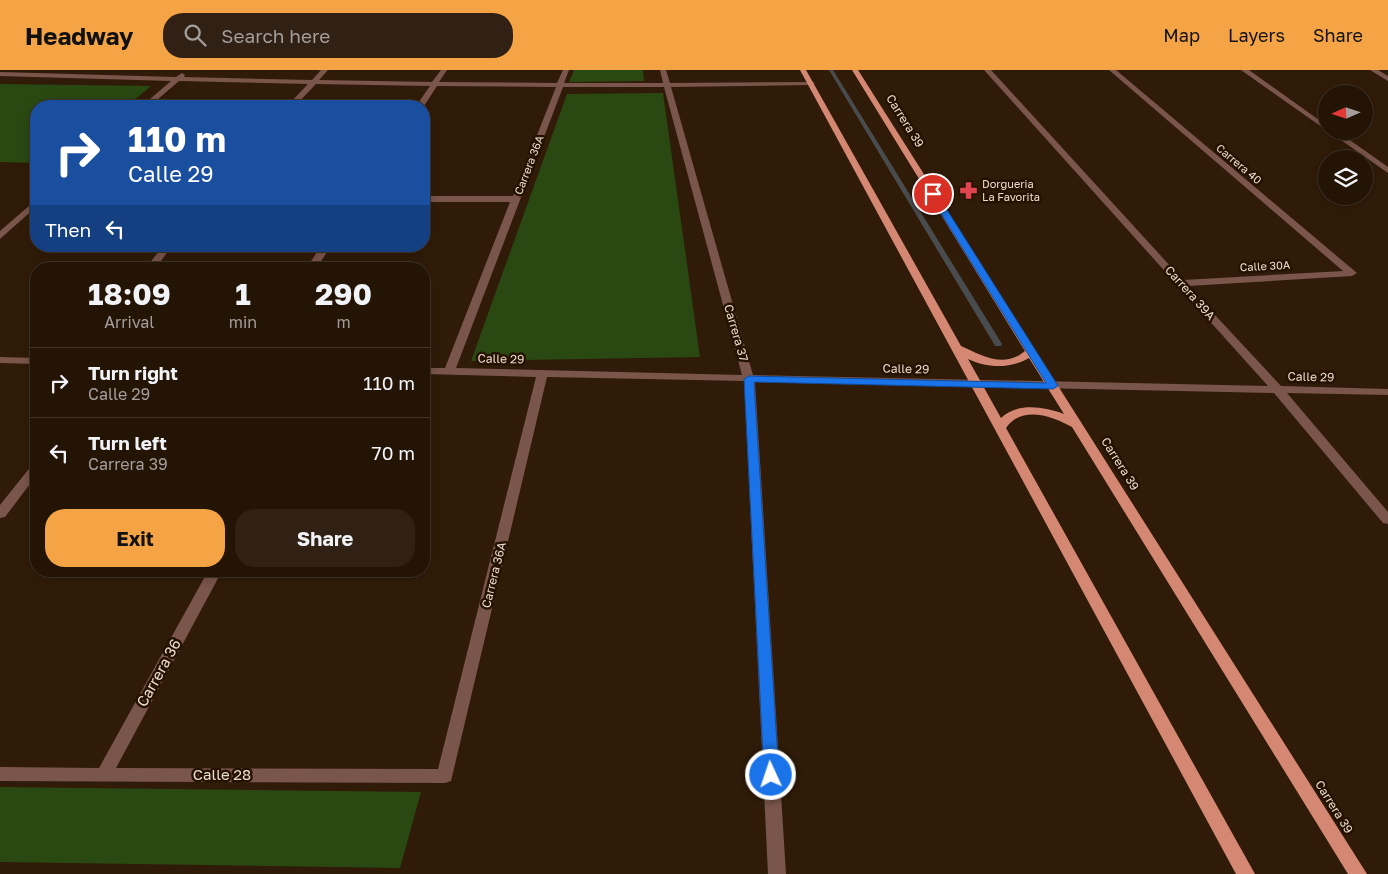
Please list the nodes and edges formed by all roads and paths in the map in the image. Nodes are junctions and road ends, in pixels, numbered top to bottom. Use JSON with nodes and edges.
{"nodes":[{"id":1,"x":57,"y":70,"type":"edge"},
{"id":2,"x":188,"y":70,"type":"edge"},
{"id":3,"x":325,"y":70,"type":"edge"},
{"id":4,"x":444,"y":70,"type":"edge"},
{"id":5,"x":566,"y":70,"type":"edge"},
{"id":6,"x":663,"y":70,"type":"edge"},
{"id":7,"x":803,"y":70,"type":"edge"},
{"id":8,"x":855,"y":70,"type":"edge"},
{"id":9,"x":987,"y":70,"type":"edge"},
{"id":10,"x":1112,"y":70,"type":"edge"},
{"id":11,"x":1244,"y":70,"type":"edge"},
{"id":12,"x":1373,"y":70,"type":"edge"},
{"id":13,"x":0,"y":74,"type":"edge"},
{"id":14,"x":49,"y":76,"type":"junction"},
{"id":15,"x":178,"y":78,"type":"junction"},
{"id":16,"x":1388,"y":79,"type":"edge"},
{"id":17,"x":315,"y":80,"type":"junction"},
{"id":18,"x":435,"y":83,"type":"junction"},
{"id":19,"x":810,"y":83,"type":"junction"},
{"id":20,"x":560,"y":86,"type":"junction"},
{"id":21,"x":667,"y":87,"type":"junction"},
{"id":22,"x":153,"y":100,"type":"edge"},
{"id":23,"x":297,"y":100,"type":"edge"},
{"id":24,"x":424,"y":100,"type":"edge"},
{"id":25,"x":1318,"y":122,"type":"edge"},
{"id":26,"x":1345,"y":140,"type":"edge"},
{"id":27,"x":1388,"y":171,"type":"edge"},
{"id":28,"x":430,"y":199,"type":"edge"},
{"id":29,"x":516,"y":199,"type":"junction"},
{"id":30,"x":30,"y":208,"type":"edge"},
{"id":31,"x":0,"y":236,"type":"edge"},
{"id":32,"x":163,"y":252,"type":"edge"},
{"id":33,"x":155,"y":262,"type":"edge"},
{"id":34,"x":1352,"y":273,"type":"joint"},
{"id":35,"x":1181,"y":283,"type":"junction"},
{"id":36,"x":958,"y":347,"type":"junction"},
{"id":37,"x":1032,"y":350,"type":"junction"},
{"id":38,"x":0,"y":360,"type":"edge"},
{"id":39,"x":30,"y":361,"type":"edge"},
{"id":40,"x":430,"y":370,"type":"edge"},
{"id":41,"x":449,"y":371,"type":"junction"},
{"id":42,"x":542,"y":374,"type":"junction"},
{"id":43,"x":749,"y":379,"type":"junction"},
{"id":44,"x":976,"y":384,"type":"junction"},
{"id":45,"x":1053,"y":386,"type":"junction"},
{"id":46,"x":1278,"y":390,"type":"junction"},
{"id":47,"x":1388,"y":392,"type":"edge"},
{"id":48,"x":1079,"y":426,"type":"junction"},
{"id":49,"x":1000,"y":428,"type":"junction"},
{"id":50,"x":30,"y":476,"type":"edge"},
{"id":51,"x":0,"y":514,"type":"edge"},
{"id":52,"x":1388,"y":520,"type":"edge"},
{"id":53,"x":212,"y":577,"type":"edge"},
{"id":54,"x":0,"y":774,"type":"edge"},
{"id":55,"x":103,"y":775,"type":"junction"},
{"id":56,"x":445,"y":776,"type":"joint"},
{"id":57,"x":777,"y":874,"type":"edge"},
{"id":58,"x":1246,"y":874,"type":"edge"},
{"id":59,"x":1358,"y":874,"type":"edge"}],
"edges":[{"from":1,"to":14,"type":"street"},
{"from":2,"to":15,"type":"street"},
{"from":3,"to":17,"type":"street"},
{"from":4,"to":18,"type":"street"},
{"from":5,"to":20,"type":"street","name":"Carrera 36A"},
{"from":6,"to":21,"type":"street","name":"Carrera 37"},
{"from":7,"to":19,"type":"main road"},
{"from":8,"to":37,"type":"main road","name":"Carrera 39"},
{"from":9,"to":35,"type":"street","name":"Carrera 39A"},
{"from":10,"to":34,"type":"street","name":"Carrera 40"},
{"from":11,"to":25,"type":"street"},
{"from":12,"to":16,"type":"street"},
{"from":13,"to":14,"type":"street"},
{"from":14,"to":15,"type":"street"},
{"from":15,"to":17,"type":"street"},
{"from":15,"to":22,"type":"street"},
{"from":17,"to":18,"type":"street"},
{"from":17,"to":23,"type":"street"},
{"from":18,"to":20,"type":"street"},
{"from":18,"to":24,"type":"street"},
{"from":19,"to":21,"type":"street"},
{"from":19,"to":36,"type":"main road"},
{"from":20,"to":21,"type":"street"},
{"from":20,"to":29,"type":"street","name":"Carrera 36A"},
{"from":21,"to":43,"type":"street","name":"Carrera 37"},
{"from":26,"to":27,"type":"street"},
{"from":28,"to":29,"type":"street"},
{"from":29,"to":41,"type":"street","name":"Carrera 36A"},
{"from":30,"to":31,"type":"street"},
{"from":32,"to":33,"type":"street"},
{"from":34,"to":35,"type":"street","name":"Calle 30A"},
{"from":35,"to":46,"type":"street","name":"Carrera 39A"},
{"from":36,"to":37,"type":"main road"},
{"from":36,"to":44,"type":"main road"},
{"from":37,"to":45,"type":"main road","name":"Carrera 39"},
{"from":38,"to":39,"type":"street"},
{"from":40,"to":41,"type":"street","name":"Calle 29"},
{"from":41,"to":42,"type":"street","name":"Calle 29"},
{"from":42,"to":43,"type":"street","name":"Calle 29"},
{"from":42,"to":56,"type":"street","name":"Carrera 36A"},
{"from":43,"to":44,"type":"street","name":"Calle 29"},
{"from":43,"to":57,"type":"street","name":"Carrera 37"},
{"from":44,"to":45,"type":"street","name":"Calle 29"},
{"from":44,"to":49,"type":"main road"},
{"from":45,"to":46,"type":"street","name":"Calle 29"},
{"from":45,"to":48,"type":"main road","name":"Carrera 39"},
{"from":46,"to":47,"type":"street","name":"Calle 29"},
{"from":46,"to":52,"type":"street","name":"Carrera 39A"},
{"from":48,"to":49,"type":"main road"},
{"from":48,"to":59,"type":"main road","name":"Carrera 39"},
{"from":49,"to":58,"type":"main road"},
{"from":50,"to":51,"type":"street"},
{"from":53,"to":55,"type":"street","name":"Carrera 36"},
{"from":54,"to":55,"type":"street","name":"Calle 28"},
{"from":55,"to":56,"type":"street","name":"Calle 28"}]}
